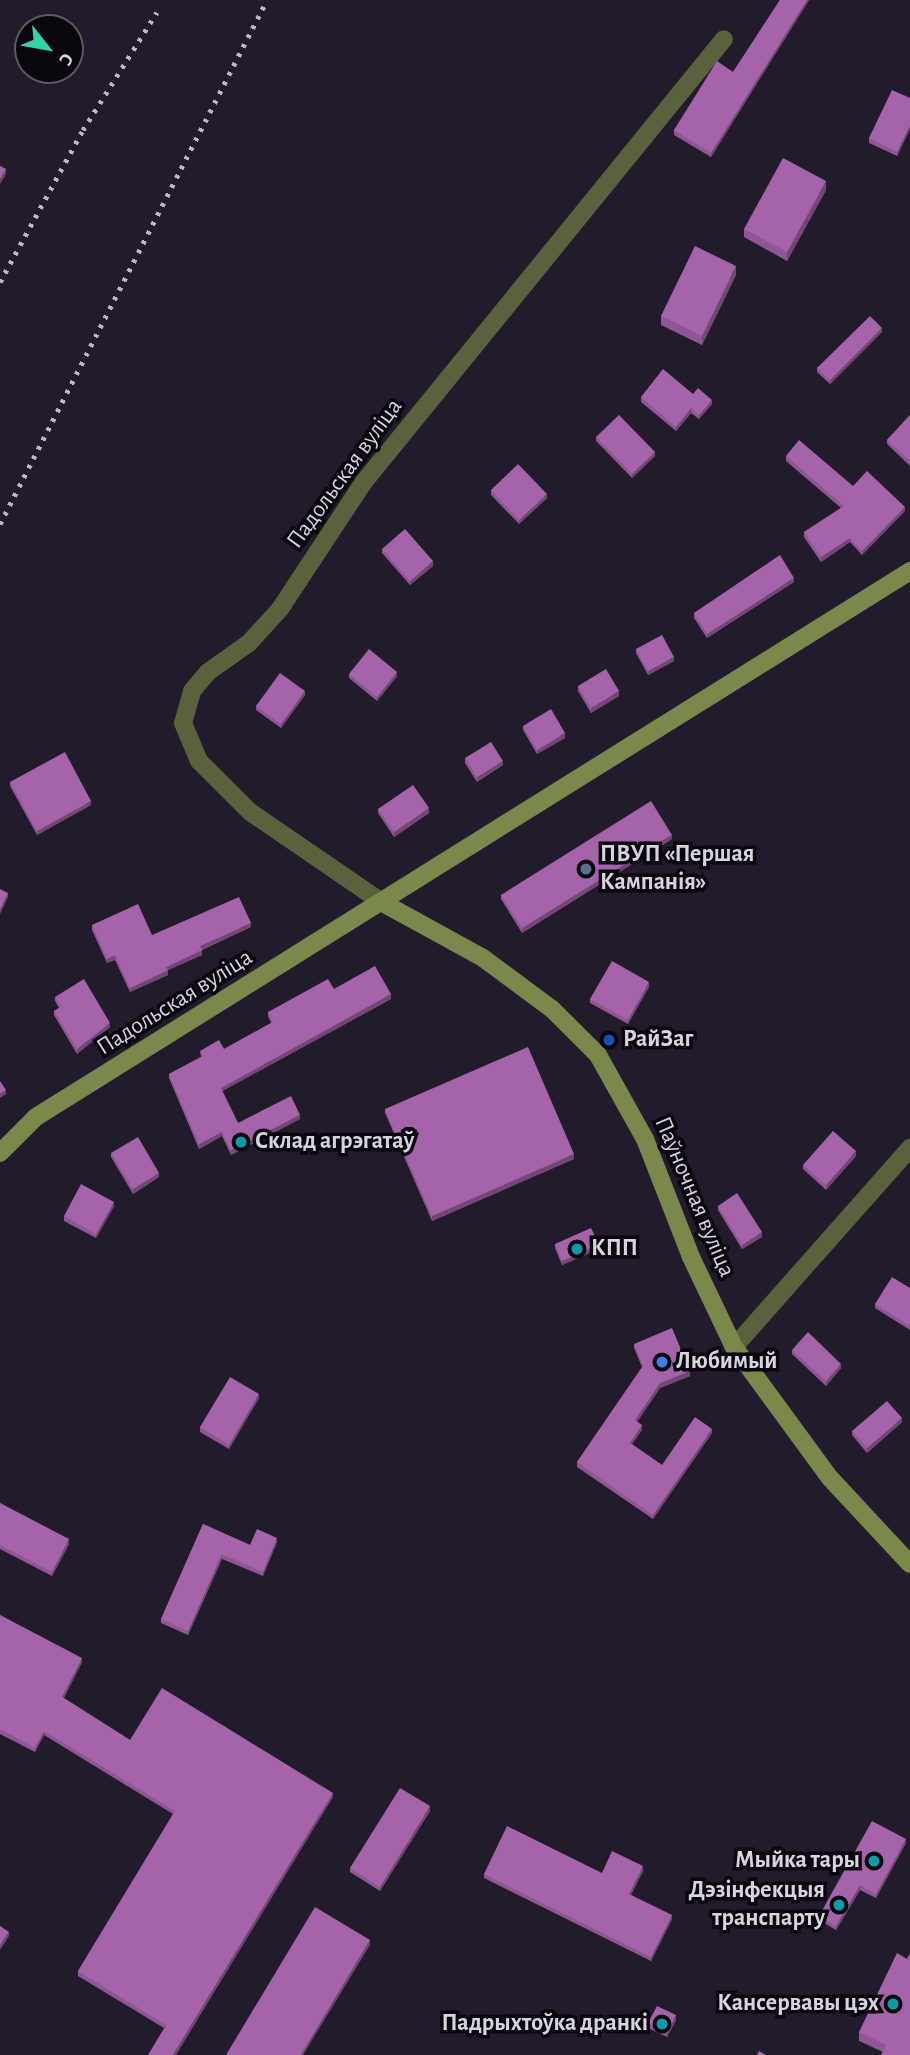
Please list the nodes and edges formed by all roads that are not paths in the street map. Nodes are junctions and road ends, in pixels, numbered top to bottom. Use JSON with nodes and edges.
{"nodes":[{"id":1,"x":724,"y":39,"type":"dead end"},
{"id":2,"x":910,"y":571,"type":"edge"},
{"id":3,"x":383,"y":903,"type":"junction"},
{"id":4,"x":910,"y":1147,"type":"edge"},
{"id":5,"x":0,"y":1153,"type":"edge"},
{"id":6,"x":734,"y":1347,"type":"junction"},
{"id":7,"x":910,"y":1564,"type":"edge"}],
"edges":[{"from":1,"to":3,"type":"street","name":"Падольская вуліца"},
{"from":2,"to":3,"type":"main road","name":"Падольская вуліца"},
{"from":3,"to":5,"type":"main road","name":"Падольская вуліца"},
{"from":3,"to":6,"type":"main road","name":"Паўночная вуліца"},
{"from":4,"to":6,"type":"street"},
{"from":6,"to":7,"type":"main road","name":"Паўночная вуліца"}]}
